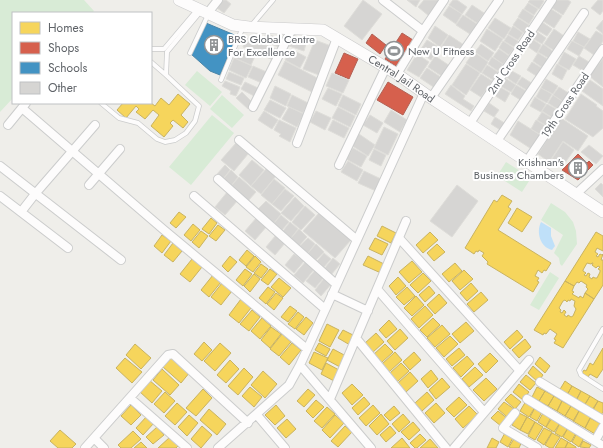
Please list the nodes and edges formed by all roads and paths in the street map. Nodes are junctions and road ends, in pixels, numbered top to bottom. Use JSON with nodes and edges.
{"nodes":[{"id":1,"x":179,"y":0,"type":"edge"},
{"id":2,"x":218,"y":0,"type":"edge"},
{"id":3,"x":273,"y":0,"type":"edge"},
{"id":4,"x":383,"y":0,"type":"edge"},
{"id":5,"x":444,"y":0,"type":"edge"},
{"id":6,"x":499,"y":0,"type":"edge"},
{"id":7,"x":552,"y":0,"type":"edge"},
{"id":8,"x":203,"y":12,"type":"junction"},
{"id":9,"x":584,"y":14,"type":"dead end"},
{"id":10,"x":246,"y":27,"type":"junction"},
{"id":11,"x":292,"y":29,"type":"junction"},
{"id":12,"x":423,"y":31,"type":"junction"},
{"id":13,"x":338,"y":38,"type":"junction"},
{"id":14,"x":603,"y":49,"type":"edge"},
{"id":15,"x":152,"y":50,"type":"edge"},
{"id":16,"x":166,"y":50,"type":"junction"},
{"id":17,"x":190,"y":53,"type":"dead end"},
{"id":18,"x":152,"y":63,"type":"edge"},
{"id":19,"x":386,"y":67,"type":"junction"},
{"id":20,"x":397,"y":74,"type":"junction"},
{"id":21,"x":166,"y":75,"type":"junction"},
{"id":22,"x":222,"y":80,"type":"dead end"},
{"id":23,"x":428,"y":96,"type":"junction"},
{"id":24,"x":102,"y":104,"type":"edge"},
{"id":25,"x":24,"y":106,"type":"edge"},
{"id":26,"x":254,"y":107,"type":"dead end"},
{"id":27,"x":470,"y":123,"type":"junction"},
{"id":28,"x":95,"y":124,"type":"dead end"},
{"id":29,"x":8,"y":125,"type":"dead end"},
{"id":30,"x":239,"y":140,"type":"dead end"},
{"id":31,"x":497,"y":141,"type":"junction"},
{"id":32,"x":297,"y":143,"type":"dead end"},
{"id":33,"x":120,"y":149,"type":"dead end"},
{"id":34,"x":72,"y":151,"type":"junction"},
{"id":35,"x":527,"y":161,"type":"junction"},
{"id":36,"x":339,"y":165,"type":"dead end"},
{"id":37,"x":0,"y":166,"type":"edge"},
{"id":38,"x":603,"y":169,"type":"edge"},
{"id":39,"x":98,"y":174,"type":"junction"},
{"id":40,"x":218,"y":179,"type":"dead end"},
{"id":41,"x":88,"y":185,"type":"dead end"},
{"id":42,"x":35,"y":194,"type":"junction"},
{"id":43,"x":576,"y":194,"type":"junction"},
{"id":44,"x":0,"y":196,"type":"edge"},
{"id":45,"x":194,"y":196,"type":"dead end"},
{"id":46,"x":22,"y":212,"type":"junction"},
{"id":47,"x":603,"y":212,"type":"edge"},
{"id":48,"x":406,"y":221,"type":"dead end"},
{"id":49,"x":399,"y":238,"type":"junction"},
{"id":50,"x":357,"y":240,"type":"junction"},
{"id":51,"x":68,"y":248,"type":"dead end"},
{"id":52,"x":121,"y":260,"type":"dead end"},
{"id":53,"x":336,"y":284,"type":"junction"},
{"id":54,"x":377,"y":289,"type":"junction"},
{"id":55,"x":332,"y":294,"type":"junction"},
{"id":56,"x":325,"y":309,"type":"junction"},
{"id":57,"x":368,"y":311,"type":"junction"},
{"id":58,"x":603,"y":329,"type":"edge"},
{"id":59,"x":356,"y":338,"type":"junction"},
{"id":60,"x":307,"y":349,"type":"junction"},
{"id":61,"x":528,"y":360,"type":"dead end"},
{"id":62,"x":300,"y":365,"type":"junction"},
{"id":63,"x":520,"y":371,"type":"junction"},
{"id":64,"x":540,"y":382,"type":"dead end"},
{"id":65,"x":603,"y":389,"type":"edge"},
{"id":66,"x":130,"y":398,"type":"junction"},
{"id":67,"x":330,"y":399,"type":"junction"},
{"id":68,"x":527,"y":399,"type":"dead end"},
{"id":69,"x":484,"y":412,"type":"junction"},
{"id":70,"x":515,"y":414,"type":"dead end"},
{"id":71,"x":256,"y":415,"type":"junction"},
{"id":72,"x":603,"y":420,"type":"edge"},
{"id":73,"x":248,"y":422,"type":"junction"},
{"id":74,"x":603,"y":427,"type":"edge"},
{"id":75,"x":94,"y":438,"type":"junction"},
{"id":76,"x":595,"y":441,"type":"junction"},
{"id":77,"x":603,"y":446,"type":"edge"},
{"id":78,"x":85,"y":448,"type":"edge"},
{"id":79,"x":104,"y":448,"type":"edge"},
{"id":80,"x":187,"y":448,"type":"edge"},
{"id":81,"x":218,"y":448,"type":"edge"},
{"id":82,"x":285,"y":448,"type":"edge"},
{"id":83,"x":371,"y":448,"type":"edge"},
{"id":84,"x":446,"y":448,"type":"edge"},
{"id":85,"x":454,"y":448,"type":"edge"},
{"id":86,"x":537,"y":448,"type":"edge"}],
"edges":[{"from":1,"to":8,"type":"main road","name":"Central Jail Road"},
{"from":2,"to":8,"type":"street"},
{"from":3,"to":10,"type":"lane"},
{"from":4,"to":12,"type":"street"},
{"from":5,"to":12,"type":"street"},
{"from":6,"to":23,"type":"street"},
{"from":7,"to":27,"type":"street","name":"2nd Cross Road"},
{"from":8,"to":10,"type":"main road","name":"Central Jail Road"},
{"from":8,"to":16,"type":"lane"},
{"from":8,"to":17,"type":"lane"},
{"from":9,"to":31,"type":"street"},
{"from":10,"to":11,"type":"main road","name":"Central Jail Road"},
{"from":10,"to":22,"type":"lane"},
{"from":11,"to":13,"type":"main road","name":"Central Jail Road"},
{"from":11,"to":26,"type":"street"},
{"from":12,"to":20,"type":"street"},
{"from":13,"to":19,"type":"main road","name":"Central Jail Road"},
{"from":13,"to":32,"type":"street"},
{"from":14,"to":35,"type":"street","name":"19th Cross Road"},
{"from":15,"to":16,"type":"lane"},
{"from":16,"to":21,"type":"lane"},
{"from":18,"to":21,"type":"lane"},
{"from":19,"to":20,"type":"main road","name":"Central Jail Road"},
{"from":19,"to":36,"type":"street"},
{"from":20,"to":23,"type":"main road","name":"Central Jail Road"},
{"from":21,"to":24,"type":"lane"},
{"from":23,"to":27,"type":"main road","name":"Central Jail Road"},
{"from":23,"to":50,"type":"street"},
{"from":25,"to":29,"type":"street"},
{"from":25,"to":34,"type":"street"},
{"from":27,"to":31,"type":"main road","name":"Central Jail Road"},
{"from":28,"to":34,"type":"street"},
{"from":30,"to":50,"type":"street"},
{"from":31,"to":35,"type":"main road","name":"Central Jail Road"},
{"from":33,"to":39,"type":"street"},
{"from":34,"to":39,"type":"street"},
{"from":34,"to":42,"type":"street"},
{"from":35,"to":43,"type":"main road","name":"Central Jail Road"},
{"from":37,"to":42,"type":"street"},
{"from":38,"to":43,"type":"street"},
{"from":39,"to":41,"type":"street"},
{"from":39,"to":60,"type":"street"},
{"from":40,"to":53,"type":"street"},
{"from":42,"to":46,"type":"street"},
{"from":42,"to":52,"type":"street"},
{"from":43,"to":47,"type":"main road","name":"Central Jail Road"},
{"from":44,"to":46,"type":"street"},
{"from":45,"to":56,"type":"street"},
{"from":46,"to":51,"type":"street"},
{"from":48,"to":49,"type":"street"},
{"from":49,"to":54,"type":"street"},
{"from":49,"to":63,"type":"street"},
{"from":50,"to":53,"type":"street"},
{"from":53,"to":55,"type":"street"},
{"from":54,"to":57,"type":"street"},
{"from":54,"to":69,"type":"street"},
{"from":55,"to":56,"type":"street"},
{"from":55,"to":57,"type":"street"},
{"from":56,"to":60,"type":"street"},
{"from":57,"to":59,"type":"street"},
{"from":58,"to":65,"type":"lane"},
{"from":59,"to":67,"type":"street"},
{"from":59,"to":84,"type":"street"},
{"from":60,"to":62,"type":"street"},
{"from":61,"to":63,"type":"street"},
{"from":62,"to":67,"type":"street"},
{"from":62,"to":71,"type":"street"},
{"from":63,"to":69,"type":"street"},
{"from":64,"to":72,"type":"street"},
{"from":66,"to":73,"type":"street"},
{"from":66,"to":75,"type":"street"},
{"from":66,"to":80,"type":"street"},
{"from":67,"to":83,"type":"street"},
{"from":68,"to":76,"type":"street"},
{"from":69,"to":85,"type":"street"},
{"from":70,"to":86,"type":"street"},
{"from":71,"to":73,"type":"street"},
{"from":71,"to":82,"type":"street"},
{"from":73,"to":81,"type":"street"},
{"from":74,"to":76,"type":"street"},
{"from":75,"to":78,"type":"street"},
{"from":75,"to":79,"type":"street"},
{"from":76,"to":77,"type":"street"}]}
